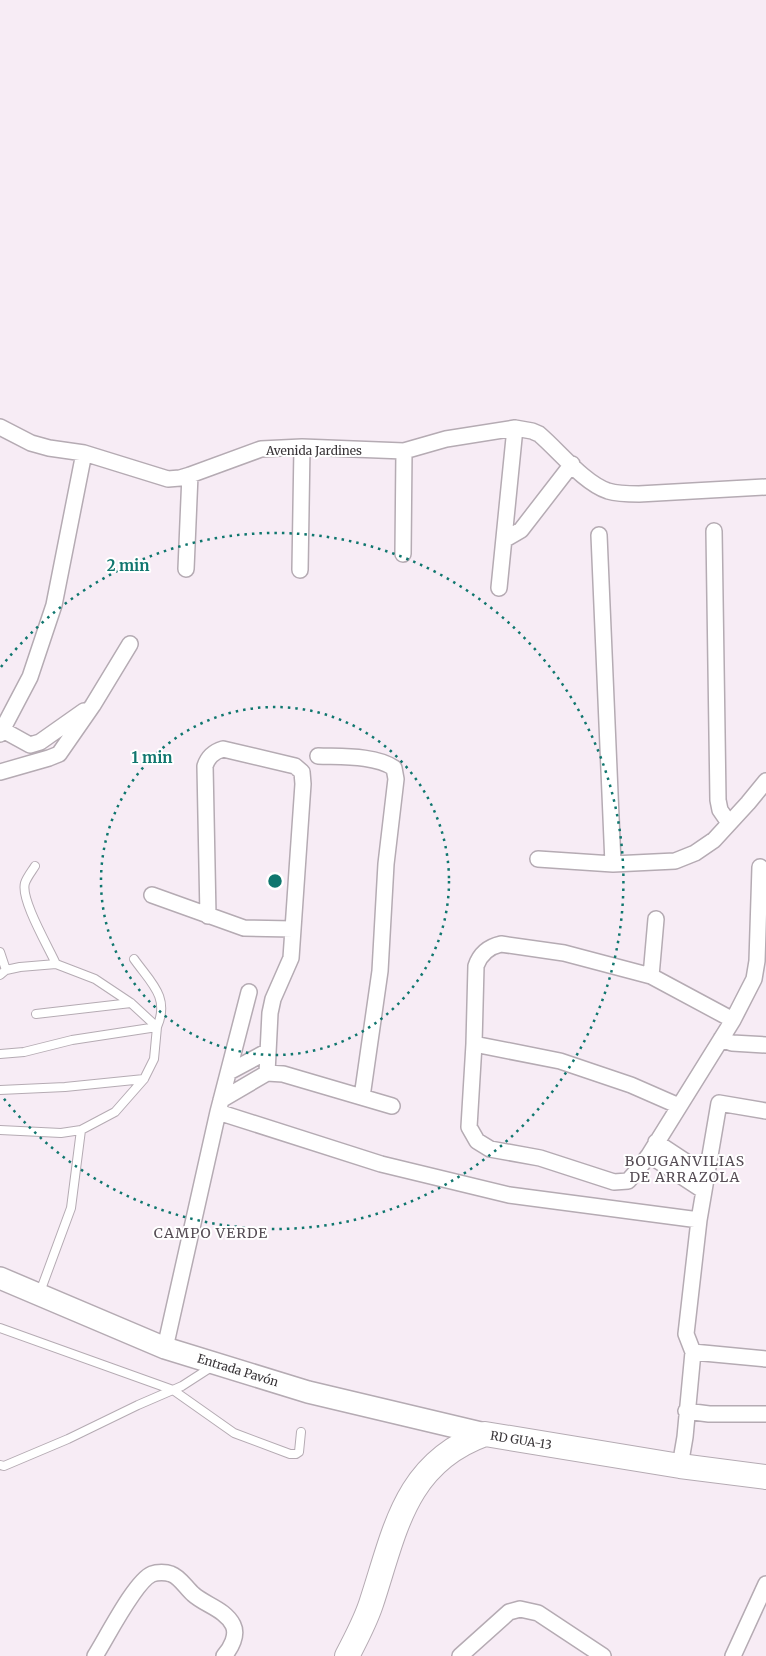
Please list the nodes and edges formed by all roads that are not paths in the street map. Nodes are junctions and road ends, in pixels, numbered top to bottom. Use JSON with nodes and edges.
{"nodes":[{"id":1,"x":0,"y":427,"type":"edge"},
{"id":2,"x":515,"y":428,"type":"junction"},
{"id":3,"x":302,"y":447,"type":"junction"},
{"id":4,"x":404,"y":451,"type":"junction"},
{"id":5,"x":84,"y":453,"type":"junction"},
{"id":6,"x":572,"y":464,"type":"junction"},
{"id":7,"x":190,"y":475,"type":"junction"},
{"id":8,"x":766,"y":487,"type":"edge"},
{"id":9,"x":714,"y":531,"type":"dead end"},
{"id":10,"x":599,"y":535,"type":"dead end"},
{"id":11,"x":504,"y":540,"type":"junction"},
{"id":12,"x":402,"y":554,"type":"dead end"},
{"id":13,"x":186,"y":569,"type":"dead end"},
{"id":14,"x":300,"y":570,"type":"dead end"},
{"id":15,"x":499,"y":588,"type":"dead end"},
{"id":16,"x":130,"y":644,"type":"dead end"},
{"id":17,"x":93,"y":705,"type":"junction"},
{"id":18,"x":1,"y":732,"type":"edge"},
{"id":19,"x":318,"y":756,"type":"dead end"},
{"id":20,"x":0,"y":772,"type":"edge"},
{"id":21,"x":766,"y":781,"type":"edge"},
{"id":22,"x":729,"y":823,"type":"junction"},
{"id":23,"x":538,"y":860,"type":"dead end"},
{"id":24,"x":613,"y":864,"type":"junction"},
{"id":25,"x":35,"y":866,"type":"dead end"},
{"id":26,"x":760,"y":868,"type":"dead end"},
{"id":27,"x":152,"y":895,"type":"dead end"},
{"id":28,"x":208,"y":916,"type":"junction"},
{"id":29,"x":656,"y":919,"type":"dead end"},
{"id":30,"x":293,"y":929,"type":"junction"},
{"id":31,"x":0,"y":952,"type":"edge"},
{"id":32,"x":134,"y":959,"type":"dead end"},
{"id":33,"x":56,"y":964,"type":"junction"},
{"id":34,"x":3,"y":972,"type":"edge"},
{"id":35,"x":651,"y":976,"type":"junction"},
{"id":36,"x":249,"y":992,"type":"dead end"},
{"id":37,"x":131,"y":1003,"type":"junction"},
{"id":38,"x":36,"y":1014,"type":"dead end"},
{"id":39,"x":733,"y":1020,"type":"junction"},
{"id":40,"x":156,"y":1027,"type":"junction"},
{"id":41,"x":721,"y":1039,"type":"junction"},
{"id":42,"x":474,"y":1044,"type":"junction"},
{"id":43,"x":766,"y":1046,"type":"edge"},
{"id":44,"x":268,"y":1051,"type":"junction"},
{"id":45,"x":0,"y":1054,"type":"edge"},
{"id":46,"x":228,"y":1072,"type":"junction"},
{"id":47,"x":267,"y":1073,"type":"junction"},
{"id":48,"x":144,"y":1079,"type":"junction"},
{"id":49,"x":0,"y":1090,"type":"edge"},
{"id":50,"x":362,"y":1097,"type":"junction"},
{"id":51,"x":220,"y":1106,"type":"junction"},
{"id":52,"x":392,"y":1106,"type":"dead end"},
{"id":53,"x":679,"y":1106,"type":"junction"},
{"id":54,"x":766,"y":1110,"type":"edge"},
{"id":55,"x":0,"y":1130,"type":"edge"},
{"id":56,"x":81,"y":1130,"type":"junction"},
{"id":57,"x":652,"y":1148,"type":"junction"},
{"id":58,"x":706,"y":1175,"type":"junction"},
{"id":59,"x":704,"y":1190,"type":"junction"},
{"id":60,"x":699,"y":1220,"type":"junction"},
{"id":61,"x":0,"y":1278,"type":"edge"},
{"id":62,"x":39,"y":1294,"type":"junction"},
{"id":63,"x":0,"y":1328,"type":"edge"},
{"id":64,"x":165,"y":1348,"type":"junction"},
{"id":65,"x":693,"y":1352,"type":"junction"},
{"id":66,"x":766,"y":1358,"type":"edge"},
{"id":67,"x":217,"y":1364,"type":"junction"},
{"id":68,"x":173,"y":1390,"type":"junction"},
{"id":69,"x":686,"y":1411,"type":"junction"},
{"id":70,"x":766,"y":1414,"type":"edge"},
{"id":71,"x":301,"y":1432,"type":"dead end"},
{"id":72,"x":485,"y":1434,"type":"junction"},
{"id":73,"x":0,"y":1465,"type":"edge"},
{"id":74,"x":680,"y":1466,"type":"junction"},
{"id":75,"x":766,"y":1477,"type":"edge"},
{"id":76,"x":766,"y":1584,"type":"edge"},
{"id":77,"x":95,"y":1656,"type":"edge"},
{"id":78,"x":224,"y":1656,"type":"edge"},
{"id":79,"x":347,"y":1656,"type":"edge"},
{"id":80,"x":460,"y":1656,"type":"edge"},
{"id":81,"x":603,"y":1656,"type":"edge"},
{"id":82,"x":732,"y":1656,"type":"edge"}],
"edges":[{"from":1,"to":5,"type":"street","name":"Avenida Jardines"},
{"from":2,"to":4,"type":"street","name":"Avenida Jardines"},
{"from":2,"to":6,"type":"street","name":"Avenida Jardines"},
{"from":2,"to":11,"type":"street"},
{"from":3,"to":4,"type":"street","name":"Avenida Jardines"},
{"from":3,"to":7,"type":"street","name":"Avenida Jardines"},
{"from":3,"to":14,"type":"street"},
{"from":4,"to":12,"type":"street"},
{"from":5,"to":7,"type":"street","name":"Avenida Jardines"},
{"from":5,"to":18,"type":"street"},
{"from":6,"to":8,"type":"street","name":"Avenida Jardines"},
{"from":6,"to":11,"type":"street"},
{"from":7,"to":13,"type":"street"},
{"from":9,"to":22,"type":"street"},
{"from":10,"to":24,"type":"street"},
{"from":11,"to":15,"type":"street"},
{"from":16,"to":17,"type":"street"},
{"from":17,"to":18,"type":"street"},
{"from":17,"to":20,"type":"street"},
{"from":19,"to":50,"type":"street"},
{"from":21,"to":22,"type":"street"},
{"from":22,"to":24,"type":"street"},
{"from":23,"to":24,"type":"street"},
{"from":25,"to":33,"type":"lane"},
{"from":26,"to":39,"type":"street"},
{"from":27,"to":28,"type":"street"},
{"from":28,"to":30,"type":"street"},
{"from":28,"to":30,"type":"street"},
{"from":29,"to":35,"type":"street"},
{"from":30,"to":44,"type":"street"},
{"from":31,"to":34,"type":"lane"},
{"from":32,"to":40,"type":"lane"},
{"from":33,"to":34,"type":"lane"},
{"from":33,"to":37,"type":"lane"},
{"from":35,"to":39,"type":"street"},
{"from":35,"to":42,"type":"street"},
{"from":36,"to":46,"type":"street"},
{"from":37,"to":38,"type":"lane"},
{"from":37,"to":40,"type":"lane"},
{"from":39,"to":41,"type":"street"},
{"from":40,"to":45,"type":"lane"},
{"from":40,"to":48,"type":"lane"},
{"from":41,"to":43,"type":"street"},
{"from":41,"to":53,"type":"street"},
{"from":42,"to":53,"type":"street"},
{"from":42,"to":57,"type":"street"},
{"from":44,"to":46,"type":"street"},
{"from":44,"to":47,"type":"street"},
{"from":46,"to":51,"type":"street"},
{"from":47,"to":50,"type":"street"},
{"from":47,"to":51,"type":"street"},
{"from":48,"to":49,"type":"lane"},
{"from":48,"to":56,"type":"lane"},
{"from":50,"to":52,"type":"street"},
{"from":51,"to":60,"type":"street"},
{"from":51,"to":64,"type":"street"},
{"from":53,"to":57,"type":"street"},
{"from":54,"to":58,"type":"street"},
{"from":55,"to":56,"type":"lane"},
{"from":56,"to":62,"type":"lane"},
{"from":57,"to":58,"type":"street"},
{"from":57,"to":59,"type":"street"},
{"from":58,"to":59,"type":"street"},
{"from":59,"to":60,"type":"street"},
{"from":60,"to":65,"type":"street"},
{"from":61,"to":62,"type":"street","name":"Entrada Pavón"},
{"from":62,"to":64,"type":"street","name":"Entrada Pavón"},
{"from":63,"to":68,"type":"lane"},
{"from":64,"to":67,"type":"street","name":"Entrada Pavón"},
{"from":65,"to":66,"type":"street"},
{"from":65,"to":69,"type":"street"},
{"from":67,"to":68,"type":"lane"},
{"from":67,"to":72,"type":"street","name":"Entrada Pavón"},
{"from":68,"to":71,"type":"lane"},
{"from":68,"to":73,"type":"lane"},
{"from":69,"to":70,"type":"street"},
{"from":69,"to":74,"type":"street"},
{"from":72,"to":74,"type":"main road","name":"RD GUA-13"},
{"from":72,"to":79,"type":"main road","name":"RD GUA-13"},
{"from":74,"to":75,"type":"main road","name":"RD GUA-13"},
{"from":76,"to":82,"type":"street"},
{"from":77,"to":78,"type":"street"},
{"from":80,"to":81,"type":"street"}]}
